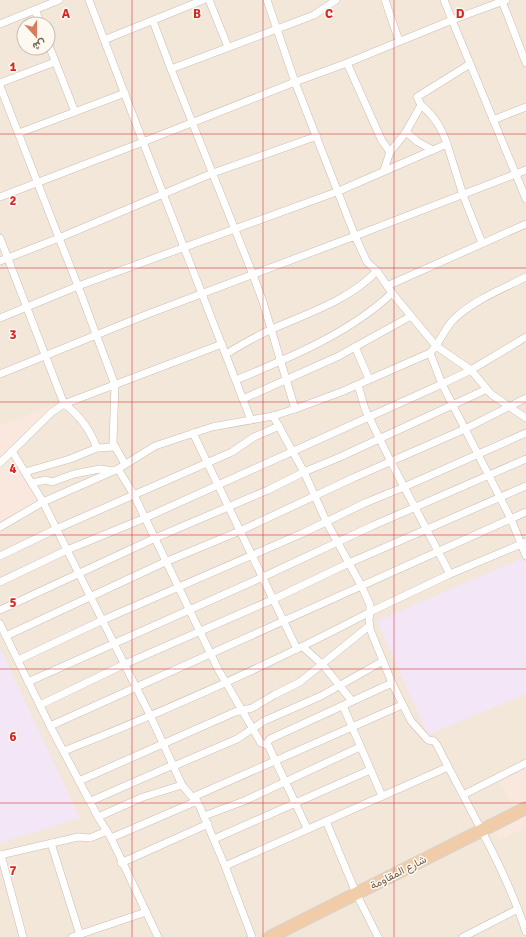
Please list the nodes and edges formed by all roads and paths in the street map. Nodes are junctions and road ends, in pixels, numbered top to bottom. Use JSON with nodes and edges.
{"nodes":[{"id":1,"x":59,"y":0,"type":"edge"},
{"id":2,"x":89,"y":0,"type":"edge"},
{"id":3,"x":203,"y":0,"type":"edge"},
{"id":4,"x":209,"y":0,"type":"edge"},
{"id":5,"x":267,"y":0,"type":"edge"},
{"id":6,"x":336,"y":0,"type":"edge"},
{"id":7,"x":385,"y":0,"type":"edge"},
{"id":8,"x":444,"y":0,"type":"edge"},
{"id":9,"x":504,"y":1,"type":"edge"},
{"id":10,"x":35,"y":10,"type":"junction"},
{"id":11,"x":38,"y":16,"type":"edge"},
{"id":12,"x":452,"y":20,"type":"junction"},
{"id":13,"x":152,"y":21,"type":"junction"},
{"id":14,"x":0,"y":24,"type":"edge"},
{"id":15,"x":278,"y":30,"type":"junction"},
{"id":16,"x":104,"y":40,"type":"junction"},
{"id":17,"x":400,"y":41,"type":"junction"},
{"id":18,"x":228,"y":47,"type":"junction"},
{"id":19,"x":524,"y":49,"type":"edge"},
{"id":20,"x":53,"y":56,"type":"edge"},
{"id":21,"x":55,"y":62,"type":"junction"},
{"id":22,"x":347,"y":63,"type":"junction"},
{"id":23,"x":526,"y":63,"type":"edge"},
{"id":24,"x":470,"y":64,"type":"junction"},
{"id":25,"x":171,"y":69,"type":"junction"},
{"id":26,"x":295,"y":82,"type":"junction"},
{"id":27,"x":0,"y":84,"type":"edge"},
{"id":28,"x":125,"y":94,"type":"junction"},
{"id":29,"x":421,"y":105,"type":"junction"},
{"id":30,"x":526,"y":107,"type":"edge"},
{"id":31,"x":75,"y":112,"type":"junction"},
{"id":32,"x":493,"y":120,"type":"junction"},
{"id":33,"x":193,"y":123,"type":"junction"},
{"id":34,"x":406,"y":132,"type":"junction"},
{"id":35,"x":19,"y":133,"type":"junction"},
{"id":36,"x":317,"y":136,"type":"junction"},
{"id":37,"x":143,"y":142,"type":"junction"},
{"id":38,"x":447,"y":144,"type":"junction"},
{"id":39,"x":433,"y":150,"type":"junction"},
{"id":40,"x":390,"y":152,"type":"junction"},
{"id":41,"x":384,"y":170,"type":"junction"},
{"id":42,"x":526,"y":170,"type":"edge"},
{"id":43,"x":213,"y":173,"type":"junction"},
{"id":44,"x":515,"y":174,"type":"junction"},
{"id":45,"x":37,"y":182,"type":"junction"},
{"id":46,"x":339,"y":191,"type":"junction"},
{"id":47,"x":165,"y":194,"type":"junction"},
{"id":48,"x":463,"y":195,"type":"junction"},
{"id":49,"x":0,"y":197,"type":"edge"},
{"id":50,"x":526,"y":199,"type":"edge"},
{"id":51,"x":526,"y":224,"type":"edge"},
{"id":52,"x":234,"y":230,"type":"junction"},
{"id":53,"x":355,"y":236,"type":"junction"},
{"id":54,"x":0,"y":238,"type":"edge"},
{"id":55,"x":59,"y":238,"type":"junction"},
{"id":56,"x":482,"y":244,"type":"junction"},
{"id":57,"x":183,"y":248,"type":"junction"},
{"id":58,"x":8,"y":258,"type":"junction"},
{"id":59,"x":0,"y":261,"type":"edge"},
{"id":60,"x":377,"y":271,"type":"junction"},
{"id":61,"x":253,"y":275,"type":"junction"},
{"id":62,"x":526,"y":277,"type":"edge"},
{"id":63,"x":78,"y":286,"type":"junction"},
{"id":64,"x":387,"y":286,"type":"junction"},
{"id":65,"x":392,"y":293,"type":"junction"},
{"id":66,"x":202,"y":294,"type":"junction"},
{"id":67,"x":27,"y":307,"type":"junction"},
{"id":68,"x":411,"y":316,"type":"junction"},
{"id":69,"x":0,"y":318,"type":"edge"},
{"id":70,"x":271,"y":329,"type":"junction"},
{"id":71,"x":97,"y":336,"type":"junction"},
{"id":72,"x":526,"y":337,"type":"edge"},
{"id":73,"x":222,"y":344,"type":"junction"},
{"id":74,"x":436,"y":346,"type":"junction"},
{"id":75,"x":355,"y":347,"type":"junction"},
{"id":76,"x":430,"y":353,"type":"junction"},
{"id":77,"x":226,"y":354,"type":"junction"},
{"id":78,"x":47,"y":356,"type":"junction"},
{"id":79,"x":281,"y":362,"type":"junction"},
{"id":80,"x":471,"y":370,"type":"junction"},
{"id":81,"x":0,"y":374,"type":"edge"},
{"id":82,"x":369,"y":379,"type":"junction"},
{"id":83,"x":236,"y":380,"type":"junction"},
{"id":84,"x":286,"y":381,"type":"junction"},
{"id":85,"x":442,"y":384,"type":"junction"},
{"id":86,"x":115,"y":385,"type":"junction"},
{"id":87,"x":358,"y":385,"type":"junction"},
{"id":88,"x":485,"y":390,"type":"junction"},
{"id":89,"x":526,"y":398,"type":"edge"},
{"id":90,"x":243,"y":399,"type":"junction"},
{"id":91,"x":64,"y":404,"type":"junction"},
{"id":92,"x":454,"y":405,"type":"junction"},
{"id":93,"x":510,"y":406,"type":"junction"},
{"id":94,"x":294,"y":409,"type":"junction"},
{"id":95,"x":274,"y":416,"type":"junction"},
{"id":96,"x":370,"y":417,"type":"junction"},
{"id":97,"x":526,"y":418,"type":"edge"},
{"id":98,"x":251,"y":420,"type":"junction"},
{"id":99,"x":279,"y":426,"type":"junction"},
{"id":100,"x":465,"y":429,"type":"junction"},
{"id":101,"x":193,"y":433,"type":"junction"},
{"id":102,"x":526,"y":433,"type":"edge"},
{"id":103,"x":381,"y":438,"type":"junction"},
{"id":104,"x":114,"y":446,"type":"junction"},
{"id":105,"x":97,"y":448,"type":"junction"},
{"id":106,"x":292,"y":450,"type":"junction"},
{"id":107,"x":12,"y":451,"type":"junction"},
{"id":108,"x":478,"y":454,"type":"junction"},
{"id":109,"x":526,"y":459,"type":"edge"},
{"id":110,"x":391,"y":462,"type":"junction"},
{"id":111,"x":0,"y":463,"type":"edge"},
{"id":112,"x":206,"y":463,"type":"junction"},
{"id":113,"x":125,"y":464,"type":"junction"},
{"id":114,"x":116,"y":470,"type":"junction"},
{"id":115,"x":25,"y":472,"type":"junction"},
{"id":116,"x":304,"y":472,"type":"junction"},
{"id":117,"x":489,"y":476,"type":"junction"},
{"id":118,"x":32,"y":483,"type":"junction"},
{"id":119,"x":217,"y":484,"type":"junction"},
{"id":120,"x":526,"y":486,"type":"edge"},
{"id":121,"x":404,"y":487,"type":"junction"},
{"id":122,"x":134,"y":496,"type":"junction"},
{"id":123,"x":316,"y":497,"type":"junction"},
{"id":124,"x":500,"y":498,"type":"junction"},
{"id":125,"x":43,"y":502,"type":"junction"},
{"id":126,"x":228,"y":507,"type":"junction"},
{"id":127,"x":415,"y":508,"type":"junction"},
{"id":128,"x":526,"y":512,"type":"edge"},
{"id":129,"x":145,"y":518,"type":"junction"},
{"id":130,"x":511,"y":519,"type":"junction"},
{"id":131,"x":326,"y":521,"type":"junction"},
{"id":132,"x":0,"y":527,"type":"edge"},
{"id":133,"x":56,"y":528,"type":"junction"},
{"id":134,"x":240,"y":530,"type":"junction"},
{"id":135,"x":426,"y":530,"type":"junction"},
{"id":136,"x":154,"y":539,"type":"junction"},
{"id":137,"x":338,"y":543,"type":"junction"},
{"id":138,"x":524,"y":543,"type":"edge"},
{"id":139,"x":67,"y":550,"type":"junction"},
{"id":140,"x":438,"y":553,"type":"junction"},
{"id":141,"x":252,"y":554,"type":"junction"},
{"id":142,"x":0,"y":556,"type":"edge"},
{"id":143,"x":526,"y":556,"type":"edge"},
{"id":144,"x":165,"y":562,"type":"junction"},
{"id":145,"x":349,"y":563,"type":"junction"},
{"id":146,"x":80,"y":574,"type":"junction"},
{"id":147,"x":450,"y":574,"type":"junction"},
{"id":148,"x":263,"y":577,"type":"junction"},
{"id":149,"x":0,"y":582,"type":"edge"},
{"id":150,"x":178,"y":587,"type":"junction"},
{"id":151,"x":362,"y":587,"type":"junction"},
{"id":152,"x":91,"y":596,"type":"junction"},
{"id":153,"x":274,"y":599,"type":"junction"},
{"id":154,"x":0,"y":610,"type":"edge"},
{"id":155,"x":190,"y":610,"type":"junction"},
{"id":156,"x":370,"y":612,"type":"junction"},
{"id":157,"x":103,"y":620,"type":"junction"},
{"id":158,"x":283,"y":620,"type":"junction"},
{"id":159,"x":0,"y":624,"type":"edge"},
{"id":160,"x":369,"y":626,"type":"junction"},
{"id":161,"x":200,"y":631,"type":"junction"},
{"id":162,"x":6,"y":636,"type":"junction"},
{"id":163,"x":114,"y":643,"type":"junction"},
{"id":164,"x":300,"y":648,"type":"junction"},
{"id":165,"x":210,"y":654,"type":"junction"},
{"id":166,"x":18,"y":660,"type":"junction"},
{"id":167,"x":383,"y":661,"type":"junction"},
{"id":168,"x":124,"y":664,"type":"junction"},
{"id":169,"x":323,"y":665,"type":"junction"},
{"id":170,"x":28,"y":682,"type":"junction"},
{"id":171,"x":226,"y":682,"type":"junction"},
{"id":172,"x":392,"y":683,"type":"junction"},
{"id":173,"x":340,"y":684,"type":"junction"},
{"id":174,"x":135,"y":687,"type":"junction"},
{"id":175,"x":352,"y":701,"type":"junction"},
{"id":176,"x":40,"y":705,"type":"junction"},
{"id":177,"x":402,"y":705,"type":"junction"},
{"id":178,"x":343,"y":706,"type":"junction"},
{"id":179,"x":241,"y":710,"type":"junction"},
{"id":180,"x":150,"y":715,"type":"junction"},
{"id":181,"x":50,"y":726,"type":"junction"},
{"id":182,"x":351,"y":727,"type":"junction"},
{"id":183,"x":252,"y":728,"type":"junction"},
{"id":184,"x":163,"y":744,"type":"junction"},
{"id":185,"x":267,"y":745,"type":"junction"},
{"id":186,"x":360,"y":748,"type":"junction"},
{"id":187,"x":64,"y":751,"type":"junction"},
{"id":188,"x":274,"y":761,"type":"junction"},
{"id":189,"x":526,"y":763,"type":"edge"},
{"id":190,"x":173,"y":766,"type":"junction"},
{"id":191,"x":448,"y":767,"type":"junction"},
{"id":192,"x":370,"y":770,"type":"junction"},
{"id":193,"x":79,"y":781,"type":"junction"},
{"id":194,"x":284,"y":783,"type":"junction"},
{"id":195,"x":182,"y":785,"type":"junction"},
{"id":196,"x":463,"y":795,"type":"junction"},
{"id":197,"x":382,"y":796,"type":"junction"},
{"id":198,"x":195,"y":799,"type":"junction"},
{"id":199,"x":91,"y":801,"type":"junction"},
{"id":200,"x":295,"y":804,"type":"junction"},
{"id":201,"x":526,"y":808,"type":"edge"},
{"id":202,"x":204,"y":816,"type":"junction"},
{"id":203,"x":98,"y":817,"type":"junction"},
{"id":204,"x":326,"y":821,"type":"junction"},
{"id":205,"x":208,"y":824,"type":"junction"},
{"id":206,"x":307,"y":828,"type":"junction"},
{"id":207,"x":480,"y":830,"type":"junction"},
{"id":208,"x":107,"y":831,"type":"junction"},
{"id":209,"x":111,"y":838,"type":"junction"},
{"id":210,"x":214,"y":839,"type":"junction"},
{"id":211,"x":51,"y":843,"type":"junction"},
{"id":212,"x":0,"y":855,"type":"edge"},
{"id":213,"x":121,"y":862,"type":"junction"},
{"id":214,"x":225,"y":866,"type":"junction"},
{"id":215,"x":356,"y":893,"type":"junction"},
{"id":216,"x":518,"y":908,"type":"junction"},
{"id":217,"x":146,"y":912,"type":"junction"},
{"id":218,"x":526,"y":932,"type":"edge"},
{"id":219,"x":76,"y":936,"type":"edge"},
{"id":220,"x":23,"y":937,"type":"edge"},
{"id":221,"x":158,"y":937,"type":"edge"},
{"id":222,"x":252,"y":937,"type":"edge"},
{"id":223,"x":270,"y":937,"type":"edge"},
{"id":224,"x":378,"y":937,"type":"edge"},
{"id":225,"x":463,"y":937,"type":"edge"}],
"edges":[{"from":1,"to":10,"type":"street"},
{"from":2,"to":16,"type":"street"},
{"from":3,"to":13,"type":"street"},
{"from":4,"to":18,"type":"street"},
{"from":5,"to":15,"type":"street"},
{"from":6,"to":15,"type":"street"},
{"from":7,"to":17,"type":"street"},
{"from":8,"to":12,"type":"street"},
{"from":9,"to":12,"type":"street"},
{"from":9,"to":19,"type":"street"},
{"from":10,"to":11,"type":"street"},
{"from":10,"to":14,"type":"street"},
{"from":12,"to":17,"type":"street"},
{"from":12,"to":24,"type":"street"},
{"from":13,"to":16,"type":"street"},
{"from":13,"to":25,"type":"street"},
{"from":15,"to":18,"type":"street"},
{"from":15,"to":26,"type":"street"},
{"from":16,"to":28,"type":"street"},
{"from":17,"to":22,"type":"street"},
{"from":18,"to":25,"type":"street"},
{"from":19,"to":23,"type":"street"},
{"from":20,"to":21,"type":"street"},
{"from":21,"to":27,"type":"street"},
{"from":21,"to":31,"type":"street"},
{"from":22,"to":26,"type":"street"},
{"from":22,"to":40,"type":"street"},
{"from":24,"to":29,"type":"street"},
{"from":24,"to":32,"type":"street"},
{"from":25,"to":33,"type":"street"},
{"from":26,"to":33,"type":"street"},
{"from":26,"to":36,"type":"street"},
{"from":27,"to":35,"type":"street"},
{"from":28,"to":31,"type":"street"},
{"from":28,"to":37,"type":"street"},
{"from":29,"to":34,"type":"street"},
{"from":29,"to":38,"type":"street"},
{"from":30,"to":32,"type":"street"},
{"from":31,"to":35,"type":"street"},
{"from":32,"to":44,"type":"street"},
{"from":33,"to":37,"type":"street"},
{"from":33,"to":43,"type":"street"},
{"from":34,"to":39,"type":"street"},
{"from":34,"to":40,"type":"street"},
{"from":35,"to":45,"type":"street"},
{"from":36,"to":43,"type":"street"},
{"from":36,"to":46,"type":"street"},
{"from":37,"to":45,"type":"street"},
{"from":37,"to":47,"type":"street"},
{"from":38,"to":39,"type":"street"},
{"from":38,"to":48,"type":"street"},
{"from":39,"to":41,"type":"street"},
{"from":40,"to":41,"type":"street"},
{"from":41,"to":46,"type":"street"},
{"from":42,"to":44,"type":"street"},
{"from":43,"to":47,"type":"street"},
{"from":43,"to":52,"type":"street"},
{"from":44,"to":48,"type":"street"},
{"from":44,"to":50,"type":"street"},
{"from":45,"to":49,"type":"street"},
{"from":45,"to":55,"type":"street"},
{"from":46,"to":52,"type":"street"},
{"from":46,"to":53,"type":"street"},
{"from":47,"to":55,"type":"street"},
{"from":47,"to":57,"type":"street"},
{"from":48,"to":53,"type":"street"},
{"from":48,"to":56,"type":"street"},
{"from":51,"to":56,"type":"street"},
{"from":52,"to":57,"type":"street"},
{"from":52,"to":61,"type":"street"},
{"from":53,"to":60,"type":"street"},
{"from":53,"to":61,"type":"street"},
{"from":54,"to":58,"type":"street"},
{"from":55,"to":58,"type":"street"},
{"from":55,"to":63,"type":"street"},
{"from":56,"to":64,"type":"street"},
{"from":57,"to":63,"type":"street"},
{"from":57,"to":66,"type":"street"},
{"from":58,"to":59,"type":"street"},
{"from":58,"to":67,"type":"street"},
{"from":60,"to":64,"type":"street"},
{"from":60,"to":70,"type":"street"},
{"from":61,"to":66,"type":"street"},
{"from":61,"to":70,"type":"street"},
{"from":62,"to":74,"type":"street"},
{"from":63,"to":67,"type":"street"},
{"from":63,"to":71,"type":"street"},
{"from":64,"to":65,"type":"street"},
{"from":65,"to":68,"type":"street"},
{"from":65,"to":79,"type":"street"},
{"from":66,"to":71,"type":"street"},
{"from":66,"to":73,"type":"street"},
{"from":67,"to":69,"type":"street"},
{"from":67,"to":78,"type":"street"},
{"from":68,"to":74,"type":"street"},
{"from":68,"to":75,"type":"street"},
{"from":70,"to":77,"type":"street"},
{"from":70,"to":79,"type":"street"},
{"from":71,"to":78,"type":"street"},
{"from":71,"to":86,"type":"street"},
{"from":72,"to":80,"type":"street"},
{"from":73,"to":77,"type":"street"},
{"from":73,"to":86,"type":"street"},
{"from":74,"to":76,"type":"street"},
{"from":74,"to":80,"type":"street"},
{"from":75,"to":82,"type":"street"},
{"from":75,"to":84,"type":"street"},
{"from":76,"to":82,"type":"street"},
{"from":76,"to":85,"type":"street"},
{"from":77,"to":83,"type":"street"},
{"from":78,"to":81,"type":"street"},
{"from":78,"to":91,"type":"street"},
{"from":79,"to":83,"type":"street"},
{"from":79,"to":84,"type":"street"},
{"from":80,"to":85,"type":"street"},
{"from":80,"to":88,"type":"street"},
{"from":82,"to":87,"type":"street"},
{"from":83,"to":90,"type":"street"},
{"from":84,"to":90,"type":"street"},
{"from":84,"to":94,"type":"street"},
{"from":85,"to":92,"type":"street"},
{"from":85,"to":96,"type":"street"},
{"from":86,"to":91,"type":"street"},
{"from":86,"to":104,"type":"street"},
{"from":87,"to":94,"type":"street"},
{"from":87,"to":96,"type":"street"},
{"from":88,"to":92,"type":"street"},
{"from":88,"to":93,"type":"street"},
{"from":89,"to":93,"type":"street"},
{"from":90,"to":98,"type":"street"},
{"from":91,"to":105,"type":"street"},
{"from":91,"to":107,"type":"street"},
{"from":92,"to":100,"type":"street"},
{"from":92,"to":103,"type":"street"},
{"from":93,"to":97,"type":"street"},
{"from":93,"to":100,"type":"street"},
{"from":94,"to":95,"type":"street"},
{"from":95,"to":98,"type":"street"},
{"from":95,"to":99,"type":"street"},
{"from":96,"to":103,"type":"street"},
{"from":96,"to":106,"type":"street"},
{"from":98,"to":101,"type":"street"},
{"from":99,"to":106,"type":"street"},
{"from":99,"to":112,"type":"street"},
{"from":100,"to":108,"type":"street"},
{"from":100,"to":110,"type":"street"},
{"from":101,"to":112,"type":"street"},
{"from":101,"to":113,"type":"street"},
{"from":102,"to":108,"type":"street"},
{"from":103,"to":110,"type":"street"},
{"from":103,"to":116,"type":"street"},
{"from":104,"to":105,"type":"street"},
{"from":104,"to":113,"type":"street"},
{"from":105,"to":115,"type":"street"},
{"from":106,"to":116,"type":"street"},
{"from":106,"to":119,"type":"street"},
{"from":107,"to":111,"type":"street"},
{"from":107,"to":115,"type":"street"},
{"from":108,"to":117,"type":"street"},
{"from":108,"to":121,"type":"street"},
{"from":109,"to":117,"type":"street"},
{"from":110,"to":121,"type":"street"},
{"from":110,"to":123,"type":"street"},
{"from":112,"to":119,"type":"street"},
{"from":112,"to":122,"type":"street"},
{"from":113,"to":114,"type":"street"},
{"from":114,"to":118,"type":"street"},
{"from":114,"to":122,"type":"street"},
{"from":114,"to":125,"type":"street"},
{"from":115,"to":118,"type":"street"},
{"from":116,"to":123,"type":"street"},
{"from":116,"to":126,"type":"street"},
{"from":117,"to":124,"type":"street"},
{"from":117,"to":127,"type":"street"},
{"from":118,"to":125,"type":"street"},
{"from":119,"to":126,"type":"street"},
{"from":119,"to":129,"type":"street"},
{"from":120,"to":124,"type":"street"},
{"from":121,"to":127,"type":"street"},
{"from":121,"to":131,"type":"street"},
{"from":122,"to":129,"type":"street"},
{"from":122,"to":133,"type":"street"},
{"from":123,"to":131,"type":"street"},
{"from":123,"to":134,"type":"street"},
{"from":124,"to":130,"type":"street"},
{"from":124,"to":135,"type":"street"},
{"from":125,"to":132,"type":"street"},
{"from":125,"to":133,"type":"street"},
{"from":126,"to":134,"type":"street"},
{"from":126,"to":136,"type":"street"},
{"from":127,"to":135,"type":"street"},
{"from":127,"to":137,"type":"street"},
{"from":128,"to":130,"type":"street"},
{"from":129,"to":136,"type":"street"},
{"from":129,"to":139,"type":"street"},
{"from":130,"to":138,"type":"street"},
{"from":130,"to":140,"type":"street"},
{"from":131,"to":137,"type":"street"},
{"from":131,"to":141,"type":"street"},
{"from":133,"to":139,"type":"street"},
{"from":133,"to":142,"type":"street"},
{"from":134,"to":141,"type":"street"},
{"from":134,"to":144,"type":"street"},
{"from":135,"to":140,"type":"street"},
{"from":135,"to":145,"type":"street"},
{"from":136,"to":144,"type":"street"},
{"from":136,"to":146,"type":"street"},
{"from":137,"to":145,"type":"street"},
{"from":137,"to":148,"type":"street"},
{"from":138,"to":143,"type":"street"},
{"from":138,"to":147,"type":"street"},
{"from":139,"to":146,"type":"street"},
{"from":139,"to":149,"type":"street"},
{"from":140,"to":147,"type":"street"},
{"from":140,"to":151,"type":"street"},
{"from":141,"to":148,"type":"street"},
{"from":141,"to":150,"type":"street"},
{"from":144,"to":150,"type":"street"},
{"from":144,"to":152,"type":"street"},
{"from":145,"to":151,"type":"street"},
{"from":145,"to":153,"type":"street"},
{"from":146,"to":152,"type":"street"},
{"from":146,"to":154,"type":"street"},
{"from":147,"to":156,"type":"street"},
{"from":148,"to":153,"type":"street"},
{"from":148,"to":155,"type":"street"},
{"from":150,"to":155,"type":"street"},
{"from":150,"to":157,"type":"street"},
{"from":151,"to":156,"type":"street"},
{"from":151,"to":158,"type":"street"},
{"from":152,"to":157,"type":"street"},
{"from":152,"to":162,"type":"street"},
{"from":153,"to":158,"type":"street"},
{"from":153,"to":161,"type":"street"},
{"from":155,"to":161,"type":"street"},
{"from":155,"to":163,"type":"street"},
{"from":156,"to":160,"type":"street"},
{"from":156,"to":164,"type":"street"},
{"from":157,"to":163,"type":"street"},
{"from":157,"to":166,"type":"street"},
{"from":158,"to":164,"type":"street"},
{"from":158,"to":165,"type":"street"},
{"from":159,"to":162,"type":"street"},
{"from":160,"to":167,"type":"street"},
{"from":160,"to":169,"type":"street"},
{"from":161,"to":165,"type":"street"},
{"from":161,"to":168,"type":"street"},
{"from":162,"to":166,"type":"street"},
{"from":163,"to":168,"type":"street"},
{"from":163,"to":170,"type":"street"},
{"from":164,"to":169,"type":"street"},
{"from":164,"to":171,"type":"street"},
{"from":165,"to":171,"type":"street"},
{"from":165,"to":174,"type":"street"},
{"from":166,"to":170,"type":"street"},
{"from":167,"to":172,"type":"street"},
{"from":167,"to":173,"type":"street"},
{"from":168,"to":174,"type":"street"},
{"from":168,"to":176,"type":"street"},
{"from":169,"to":173,"type":"street"},
{"from":169,"to":179,"type":"street"},
{"from":170,"to":176,"type":"street"},
{"from":171,"to":179,"type":"street"},
{"from":171,"to":180,"type":"street"},
{"from":172,"to":175,"type":"street"},
{"from":172,"to":177,"type":"street"},
{"from":173,"to":175,"type":"street"},
{"from":173,"to":183,"type":"street"},
{"from":174,"to":180,"type":"street"},
{"from":174,"to":181,"type":"street"},
{"from":175,"to":178,"type":"street"},
{"from":176,"to":181,"type":"street"},
{"from":177,"to":182,"type":"street"},
{"from":177,"to":191,"type":"street"},
{"from":178,"to":182,"type":"street"},
{"from":178,"to":185,"type":"street"},
{"from":179,"to":183,"type":"street"},
{"from":179,"to":184,"type":"street"},
{"from":180,"to":184,"type":"street"},
{"from":180,"to":187,"type":"street"},
{"from":181,"to":187,"type":"street"},
{"from":182,"to":186,"type":"street"},
{"from":182,"to":188,"type":"street"},
{"from":183,"to":185,"type":"street"},
{"from":183,"to":190,"type":"street"},
{"from":184,"to":190,"type":"street"},
{"from":184,"to":193,"type":"street"},
{"from":185,"to":188,"type":"street"},
{"from":186,"to":192,"type":"street"},
{"from":186,"to":194,"type":"street"},
{"from":187,"to":193,"type":"street"},
{"from":188,"to":194,"type":"street"},
{"from":188,"to":198,"type":"street"},
{"from":189,"to":196,"type":"street"},
{"from":190,"to":195,"type":"street"},
{"from":190,"to":199,"type":"street"},
{"from":191,"to":196,"type":"street"},
{"from":191,"to":197,"type":"street"},
{"from":192,"to":197,"type":"street"},
{"from":192,"to":200,"type":"street"},
{"from":193,"to":199,"type":"street"},
{"from":194,"to":200,"type":"street"},
{"from":194,"to":202,"type":"street"},
{"from":195,"to":198,"type":"street"},
{"from":195,"to":203,"type":"street"},
{"from":196,"to":207,"type":"street"},
{"from":197,"to":204,"type":"street"},
{"from":198,"to":202,"type":"street"},
{"from":198,"to":209,"type":"street"},
{"from":199,"to":203,"type":"street"},
{"from":200,"to":206,"type":"street"},
{"from":200,"to":210,"type":"street"},
{"from":201,"to":207,"type":"highway","name":"شارع المقاومة"},
{"from":202,"to":205,"type":"street"},
{"from":203,"to":208,"type":"street"},
{"from":204,"to":206,"type":"street"},
{"from":204,"to":215,"type":"street"},
{"from":205,"to":210,"type":"street"},
{"from":205,"to":213,"type":"street"},
{"from":206,"to":214,"type":"street"},
{"from":207,"to":215,"type":"highway","name":"شارع المقاومة"},
{"from":207,"to":216,"type":"street"},
{"from":208,"to":209,"type":"street"},
{"from":208,"to":211,"type":"street"},
{"from":209,"to":213,"type":"street"},
{"from":210,"to":214,"type":"street"},
{"from":211,"to":212,"type":"street"},
{"from":211,"to":219,"type":"street"},
{"from":212,"to":220,"type":"street"},
{"from":213,"to":217,"type":"street"},
{"from":214,"to":222,"type":"street"},
{"from":215,"to":223,"type":"highway","name":"شارع المقاومة"},
{"from":215,"to":224,"type":"street"},
{"from":216,"to":218,"type":"street"},
{"from":216,"to":225,"type":"street"},
{"from":217,"to":219,"type":"street"},
{"from":217,"to":221,"type":"street"}]}
